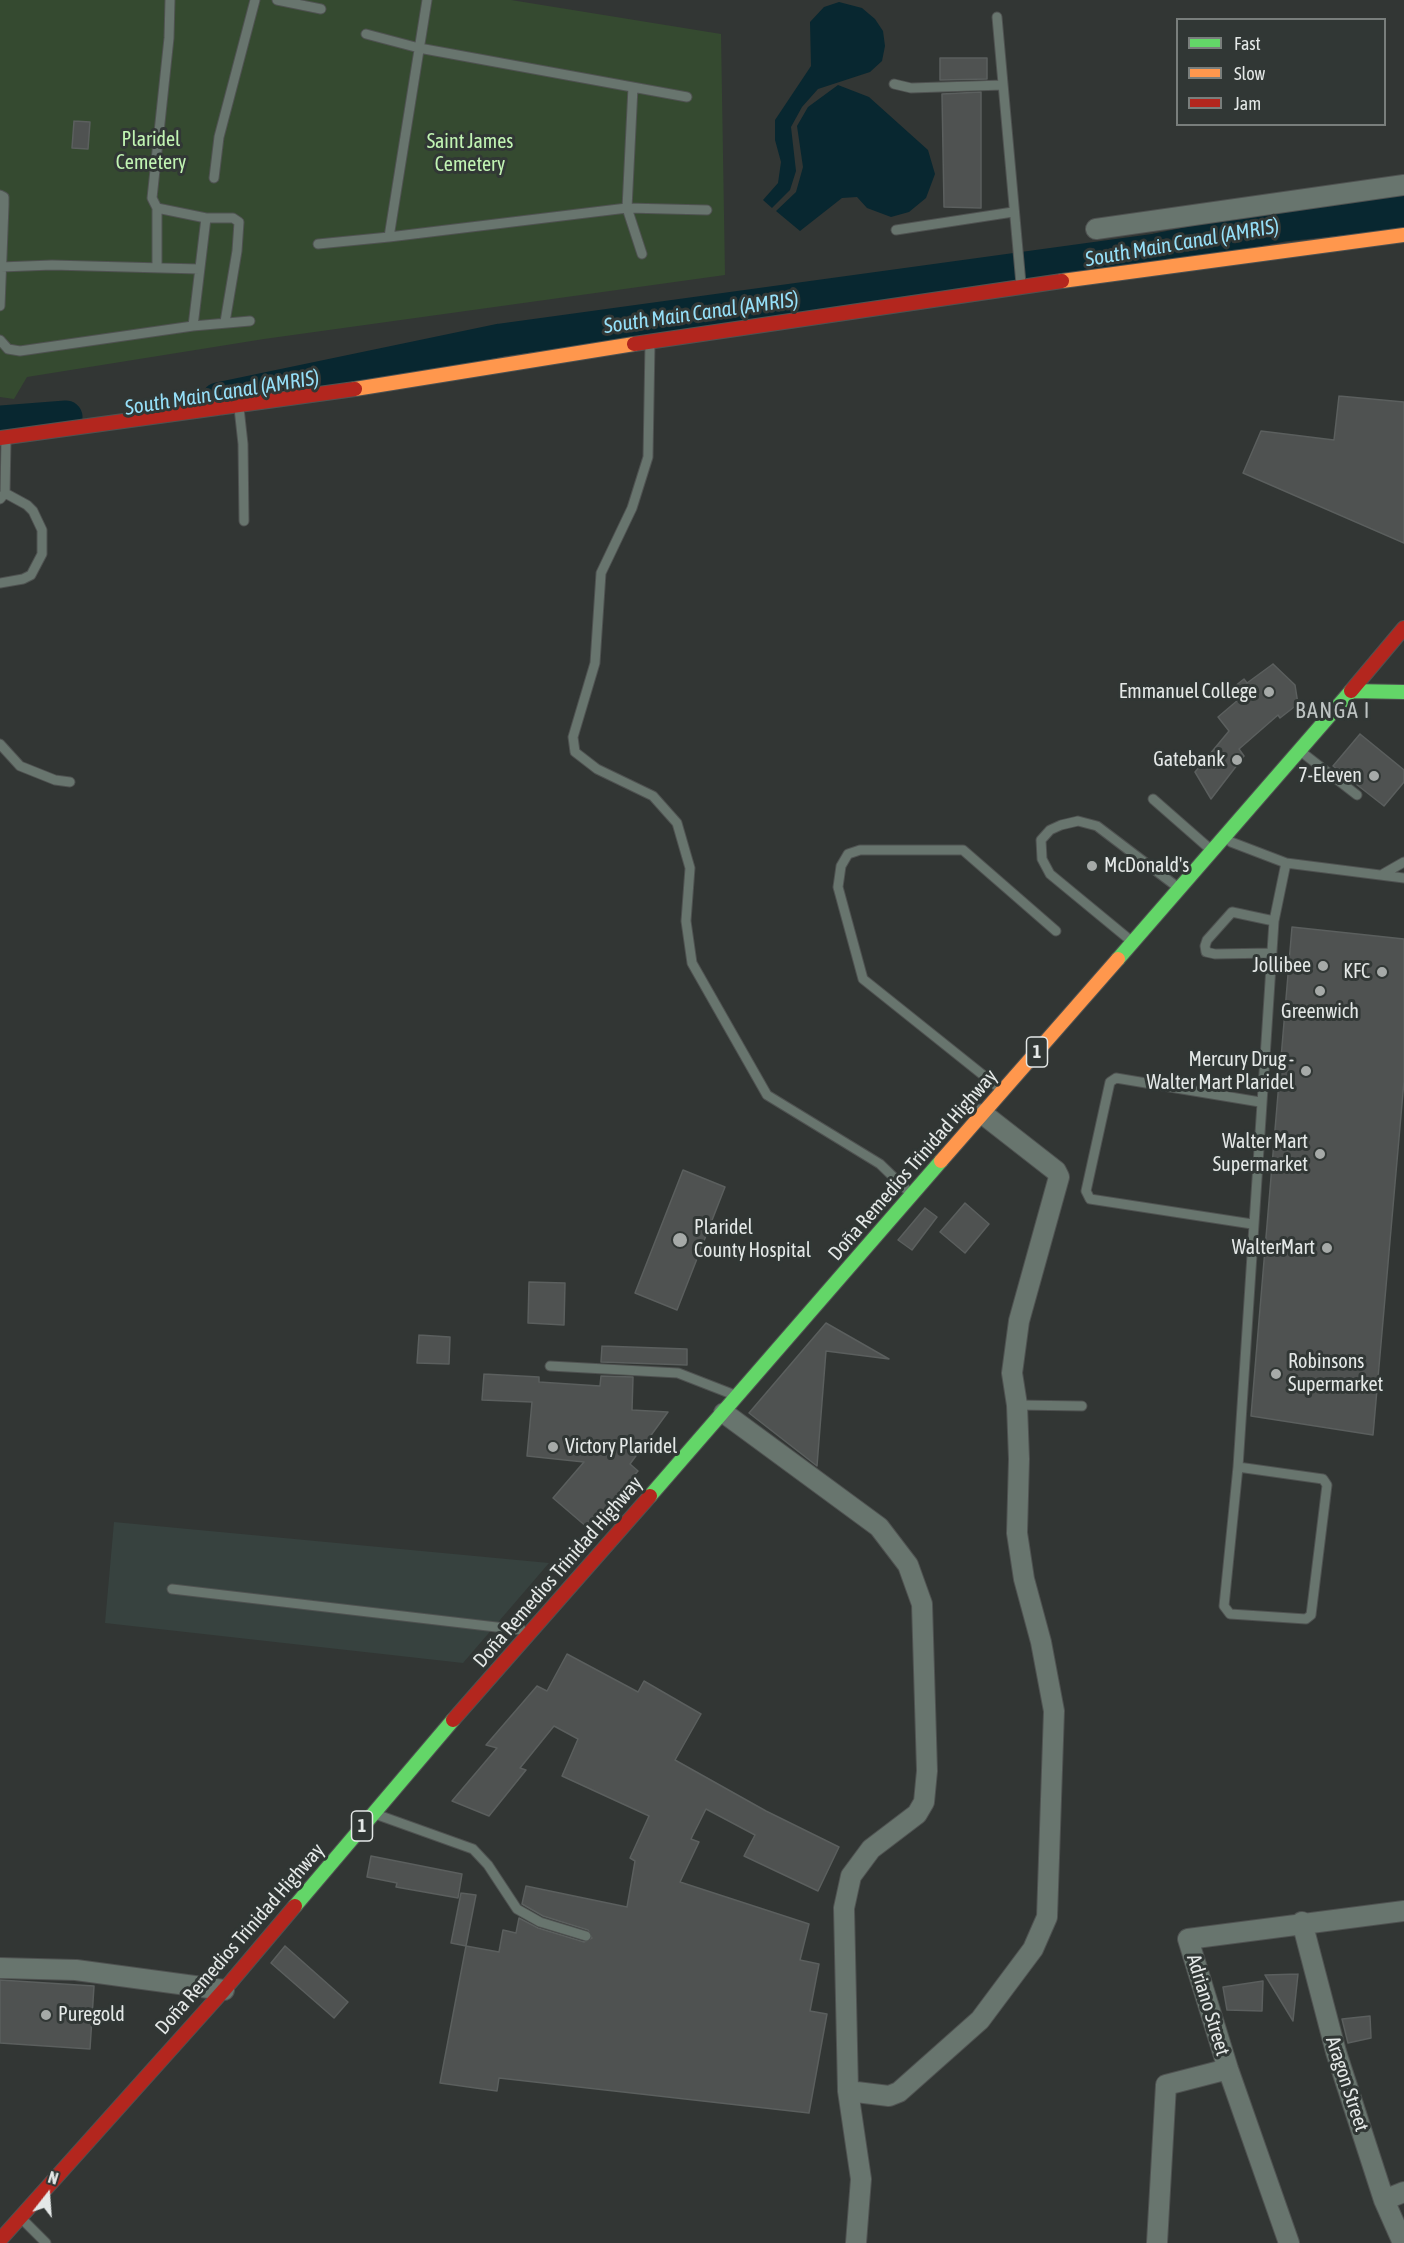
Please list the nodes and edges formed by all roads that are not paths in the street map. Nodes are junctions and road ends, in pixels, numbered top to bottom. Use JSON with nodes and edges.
{"nodes":[{"id":1,"x":170,"y":0,"type":"edge"},
{"id":2,"x":255,"y":0,"type":"edge"},
{"id":3,"x":277,"y":0,"type":"edge"},
{"id":4,"x":427,"y":0,"type":"edge"},
{"id":5,"x":321,"y":9,"type":"dead end"},
{"id":6,"x":997,"y":16,"type":"dead end"},
{"id":7,"x":366,"y":34,"type":"dead end"},
{"id":8,"x":419,"y":48,"type":"junction"},
{"id":9,"x":894,"y":84,"type":"dead end"},
{"id":10,"x":1003,"y":85,"type":"junction"},
{"id":11,"x":633,"y":87,"type":"junction"},
{"id":12,"x":687,"y":97,"type":"dead end"},
{"id":13,"x":213,"y":178,"type":"dead end"},
{"id":14,"x":1404,"y":185,"type":"edge"},
{"id":15,"x":0,"y":195,"type":"edge"},
{"id":16,"x":157,"y":208,"type":"junction"},
{"id":17,"x":627,"y":208,"type":"junction"},
{"id":18,"x":707,"y":210,"type":"dead end"},
{"id":19,"x":1013,"y":212,"type":"junction"},
{"id":20,"x":206,"y":218,"type":"junction"},
{"id":21,"x":1096,"y":229,"type":"dead end"},
{"id":22,"x":896,"y":230,"type":"dead end"},
{"id":23,"x":1404,"y":235,"type":"edge"},
{"id":24,"x":389,"y":237,"type":"junction"},
{"id":25,"x":318,"y":244,"type":"dead end"},
{"id":26,"x":642,"y":254,"type":"dead end"},
{"id":27,"x":1,"y":267,"type":"edge"},
{"id":28,"x":156,"y":267,"type":"junction"},
{"id":29,"x":199,"y":269,"type":"junction"},
{"id":30,"x":1020,"y":281,"type":"junction"},
{"id":31,"x":0,"y":306,"type":"edge"},
{"id":32,"x":250,"y":321,"type":"dead end"},
{"id":33,"x":225,"y":322,"type":"junction"},
{"id":34,"x":193,"y":326,"type":"junction"},
{"id":35,"x":0,"y":340,"type":"edge"},
{"id":36,"x":650,"y":341,"type":"junction"},
{"id":37,"x":238,"y":405,"type":"junction"},
{"id":38,"x":3,"y":438,"type":"edge"},
{"id":39,"x":3,"y":496,"type":"edge"},
{"id":40,"x":244,"y":521,"type":"dead end"},
{"id":41,"x":0,"y":583,"type":"edge"},
{"id":42,"x":1404,"y":628,"type":"edge"},
{"id":43,"x":1351,"y":692,"type":"junction"},
{"id":44,"x":1404,"y":692,"type":"edge"},
{"id":45,"x":0,"y":744,"type":"edge"},
{"id":46,"x":1300,"y":751,"type":"junction"},
{"id":47,"x":70,"y":782,"type":"dead end"},
{"id":48,"x":1357,"y":795,"type":"dead end"},
{"id":49,"x":1153,"y":799,"type":"dead end"},
{"id":50,"x":1225,"y":839,"type":"junction"},
{"id":51,"x":1214,"y":852,"type":"junction"},
{"id":52,"x":1404,"y":862,"type":"edge"},
{"id":53,"x":1286,"y":863,"type":"junction"},
{"id":54,"x":1383,"y":874,"type":"junction"},
{"id":55,"x":1404,"y":878,"type":"edge"},
{"id":56,"x":1180,"y":889,"type":"junction"},
{"id":57,"x":1274,"y":921,"type":"junction"},
{"id":58,"x":1056,"y":931,"type":"dead end"},
{"id":59,"x":1133,"y":943,"type":"junction"},
{"id":60,"x":1272,"y":953,"type":"junction"},
{"id":61,"x":1002,"y":1090,"type":"junction"},
{"id":62,"x":1260,"y":1102,"type":"junction"},
{"id":63,"x":983,"y":1114,"type":"junction"},
{"id":64,"x":913,"y":1195,"type":"junction"},
{"id":65,"x":1252,"y":1224,"type":"junction"},
{"id":66,"x":550,"y":1366,"type":"dead end"},
{"id":67,"x":738,"y":1397,"type":"junction"},
{"id":68,"x":1017,"y":1405,"type":"junction"},
{"id":69,"x":1082,"y":1406,"type":"dead end"},
{"id":70,"x":724,"y":1413,"type":"junction"},
{"id":71,"x":1238,"y":1467,"type":"junction"},
{"id":72,"x":172,"y":1589,"type":"dead end"},
{"id":73,"x":532,"y":1631,"type":"junction"},
{"id":74,"x":373,"y":1813,"type":"junction"},
{"id":75,"x":1404,"y":1912,"type":"edge"},
{"id":76,"x":1302,"y":1923,"type":"junction"},
{"id":77,"x":586,"y":1936,"type":"dead end"},
{"id":78,"x":0,"y":1968,"type":"edge"},
{"id":79,"x":224,"y":1990,"type":"junction"},
{"id":80,"x":1228,"y":2069,"type":"junction"},
{"id":81,"x":848,"y":2091,"type":"junction"},
{"id":82,"x":1404,"y":2193,"type":"edge"},
{"id":83,"x":1384,"y":2199,"type":"junction"},
{"id":84,"x":20,"y":2217,"type":"junction"},
{"id":85,"x":0,"y":2240,"type":"edge"},
{"id":86,"x":46,"y":2243,"type":"edge"},
{"id":87,"x":856,"y":2243,"type":"edge"},
{"id":88,"x":1157,"y":2243,"type":"edge"},
{"id":89,"x":1289,"y":2243,"type":"edge"},
{"id":90,"x":1403,"y":2243,"type":"edge"}],
"edges":[{"from":1,"to":16,"type":"lane"},
{"from":2,"to":13,"type":"lane"},
{"from":3,"to":5,"type":"lane"},
{"from":4,"to":8,"type":"lane"},
{"from":6,"to":10,"type":"lane"},
{"from":7,"to":8,"type":"lane"},
{"from":8,"to":11,"type":"lane"},
{"from":8,"to":24,"type":"lane"},
{"from":9,"to":10,"type":"lane"},
{"from":10,"to":19,"type":"lane"},
{"from":11,"to":12,"type":"lane"},
{"from":11,"to":17,"type":"lane"},
{"from":14,"to":21,"type":"street"},
{"from":15,"to":27,"type":"lane"},
{"from":16,"to":20,"type":"lane"},
{"from":16,"to":28,"type":"lane"},
{"from":17,"to":18,"type":"lane"},
{"from":17,"to":24,"type":"lane"},
{"from":17,"to":26,"type":"lane"},
{"from":19,"to":22,"type":"lane"},
{"from":19,"to":30,"type":"lane"},
{"from":20,"to":29,"type":"lane"},
{"from":20,"to":33,"type":"lane"},
{"from":23,"to":30,"type":"main road"},
{"from":24,"to":25,"type":"lane"},
{"from":27,"to":28,"type":"lane"},
{"from":27,"to":31,"type":"lane"},
{"from":28,"to":29,"type":"lane"},
{"from":29,"to":34,"type":"lane"},
{"from":30,"to":36,"type":"main road"},
{"from":32,"to":33,"type":"lane"},
{"from":33,"to":34,"type":"lane"},
{"from":34,"to":35,"type":"lane"},
{"from":36,"to":37,"type":"main road"},
{"from":36,"to":64,"type":"lane"},
{"from":37,"to":38,"type":"main road"},
{"from":37,"to":40,"type":"lane"},
{"from":38,"to":39,"type":"lane"},
{"from":39,"to":41,"type":"lane"},
{"from":42,"to":43,"type":"main road","name":"Doña Remedios Trinidad Highway","number":"1"},
{"from":43,"to":44,"type":"main road"},
{"from":43,"to":46,"type":"main road","name":"Doña Remedios Trinidad Highway","number":"1"},
{"from":45,"to":47,"type":"lane"},
{"from":46,"to":48,"type":"lane"},
{"from":46,"to":50,"type":"main road","name":"Doña Remedios Trinidad Highway","number":"1"},
{"from":49,"to":51,"type":"lane"},
{"from":50,"to":51,"type":"main road","name":"Doña Remedios Trinidad Highway","number":"1"},
{"from":50,"to":53,"type":"lane"},
{"from":51,"to":56,"type":"main road","name":"Doña Remedios Trinidad Highway","number":"1"},
{"from":52,"to":54,"type":"lane"},
{"from":53,"to":54,"type":"lane"},
{"from":53,"to":57,"type":"lane"},
{"from":54,"to":55,"type":"lane"},
{"from":56,"to":59,"type":"main road","name":"Doña Remedios Trinidad Highway","number":"1"},
{"from":56,"to":59,"type":"lane"},
{"from":57,"to":60,"type":"lane"},
{"from":57,"to":60,"type":"lane"},
{"from":58,"to":61,"type":"lane"},
{"from":59,"to":61,"type":"main road","name":"Doña Remedios Trinidad Highway","number":"1"},
{"from":60,"to":62,"type":"lane"},
{"from":61,"to":63,"type":"main road","name":"Doña Remedios Trinidad Highway","number":"1"},
{"from":62,"to":65,"type":"lane"},
{"from":62,"to":65,"type":"lane"},
{"from":63,"to":64,"type":"main road","name":"Doña Remedios Trinidad Highway","number":"1"},
{"from":63,"to":68,"type":"street"},
{"from":64,"to":67,"type":"main road","name":"Doña Remedios Trinidad Highway","number":"1"},
{"from":65,"to":71,"type":"lane"},
{"from":66,"to":67,"type":"lane"},
{"from":67,"to":70,"type":"main road","name":"Doña Remedios Trinidad Highway","number":"1"},
{"from":68,"to":69,"type":"lane"},
{"from":68,"to":81,"type":"street"},
{"from":70,"to":73,"type":"main road","name":"Doña Remedios Trinidad Highway","number":"1"},
{"from":70,"to":81,"type":"street"},
{"from":71,"to":71,"type":"lane"},
{"from":72,"to":73,"type":"lane"},
{"from":73,"to":74,"type":"main road","name":"Doña Remedios Trinidad Highway","number":"1"},
{"from":74,"to":77,"type":"lane"},
{"from":74,"to":79,"type":"main road","name":"Doña Remedios Trinidad Highway","number":"1"},
{"from":75,"to":76,"type":"street","name":"Adriano Street"},
{"from":76,"to":80,"type":"street","name":"Adriano Street"},
{"from":76,"to":83,"type":"street","name":"Aragon Street"},
{"from":78,"to":79,"type":"street"},
{"from":79,"to":84,"type":"main road","name":"Doña Remedios Trinidad Highway","number":"1"},
{"from":80,"to":88,"type":"street"},
{"from":80,"to":89,"type":"street","name":"Adriano Street"},
{"from":81,"to":87,"type":"street"},
{"from":82,"to":83,"type":"street"},
{"from":83,"to":90,"type":"street","name":"Aragon Street"},
{"from":84,"to":85,"type":"main road","name":"Doña Remedios Trinidad Highway","number":"1"},
{"from":84,"to":86,"type":"lane"}]}
